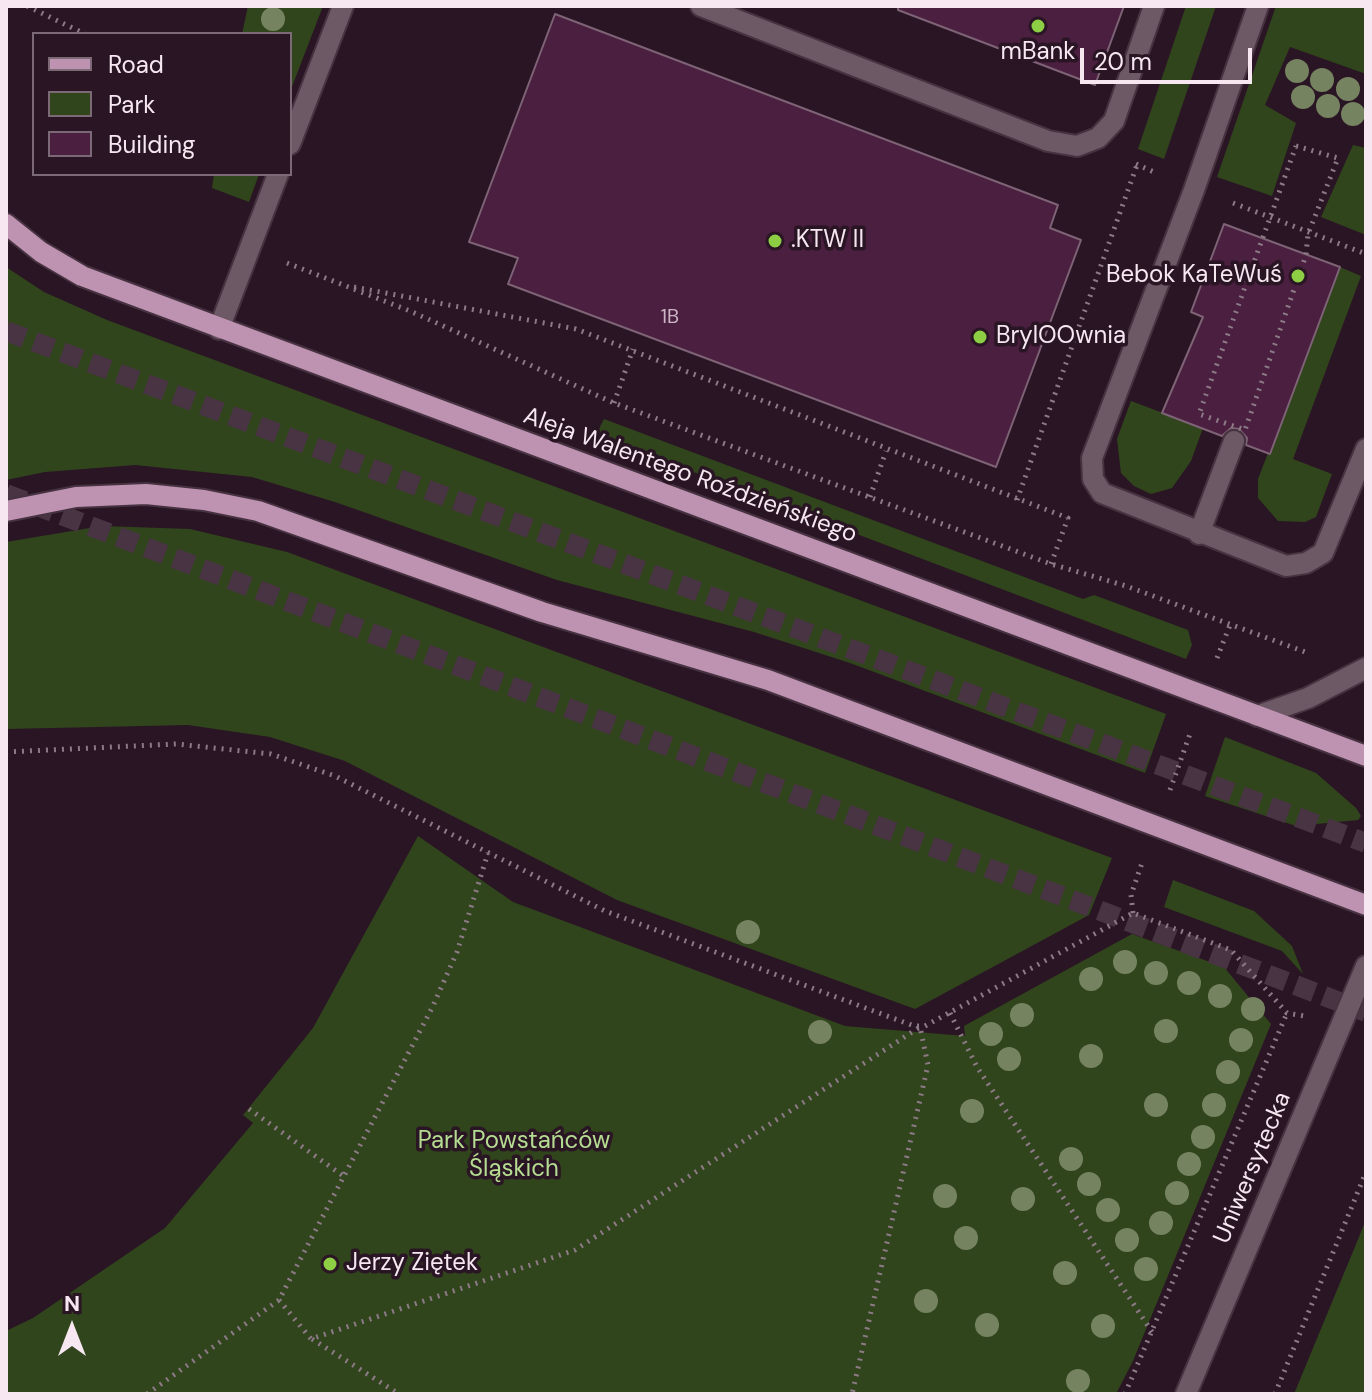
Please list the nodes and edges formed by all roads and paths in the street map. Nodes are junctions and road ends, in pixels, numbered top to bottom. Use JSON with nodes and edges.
{"nodes":[{"id":1,"x":27,"y":6,"type":"edge"},
{"id":2,"x":343,"y":6,"type":"edge"},
{"id":3,"x":701,"y":6,"type":"edge"},
{"id":4,"x":1154,"y":6,"type":"edge"},
{"id":5,"x":1258,"y":6,"type":"edge"},
{"id":6,"x":81,"y":32,"type":"edge"},
{"id":7,"x":292,"y":139,"type":"edge"},
{"id":8,"x":1077,"y":146,"type":"junction"},
{"id":9,"x":1137,"y":165,"type":"junction"},
{"id":10,"x":277,"y":176,"type":"edge"},
{"id":11,"x":1194,"y":190,"type":"junction"},
{"id":12,"x":1269,"y":216,"type":"junction"},
{"id":13,"x":6,"y":224,"type":"edge"},
{"id":14,"x":1308,"y":234,"type":"junction"},
{"id":15,"x":250,"y":250,"type":"junction"},
{"id":16,"x":1366,"y":254,"type":"edge"},
{"id":17,"x":341,"y":285,"type":"junction"},
{"id":18,"x":219,"y":329,"type":"junction"},
{"id":19,"x":633,"y":349,"type":"junction"},
{"id":20,"x":614,"y":403,"type":"junction"},
{"id":21,"x":1199,"y":414,"type":"dead end"},
{"id":22,"x":1239,"y":435,"type":"joint"},
{"id":23,"x":1366,"y":449,"type":"edge"},
{"id":24,"x":886,"y":451,"type":"junction"},
{"id":25,"x":870,"y":497,"type":"junction"},
{"id":26,"x":1017,"y":500,"type":"junction"},
{"id":27,"x":6,"y":511,"type":"edge"},
{"id":28,"x":1199,"y":534,"type":"junction"},
{"id":29,"x":1051,"y":564,"type":"junction"},
{"id":30,"x":1230,"y":625,"type":"junction"},
{"id":31,"x":1311,"y":654,"type":"dead end"},
{"id":32,"x":1214,"y":668,"type":"dead end"},
{"id":33,"x":1366,"y":668,"type":"edge"},
{"id":34,"x":1257,"y":716,"type":"junction"},
{"id":35,"x":1194,"y":724,"type":"dead end"},
{"id":36,"x":6,"y":752,"type":"edge"},
{"id":37,"x":1366,"y":756,"type":"edge"},
{"id":38,"x":1172,"y":782,"type":"dead end"},
{"id":39,"x":488,"y":853,"type":"junction"},
{"id":40,"x":1140,"y":869,"type":"dead end"},
{"id":41,"x":1366,"y":905,"type":"edge"},
{"id":42,"x":1133,"y":913,"type":"junction"},
{"id":43,"x":1366,"y":966,"type":"edge"},
{"id":44,"x":950,"y":1013,"type":"junction"},
{"id":45,"x":1287,"y":1013,"type":"junction"},
{"id":46,"x":1306,"y":1016,"type":"dead end"},
{"id":47,"x":920,"y":1027,"type":"junction"},
{"id":48,"x":249,"y":1109,"type":"dead end"},
{"id":49,"x":1366,"y":1172,"type":"edge"},
{"id":50,"x":342,"y":1175,"type":"junction"},
{"id":51,"x":279,"y":1300,"type":"junction"},
{"id":52,"x":1153,"y":1333,"type":"junction"},
{"id":53,"x":311,"y":1339,"type":"junction"},
{"id":54,"x":1187,"y":1393,"type":"edge"},
{"id":55,"x":147,"y":1394,"type":"edge"},
{"id":56,"x":399,"y":1394,"type":"edge"},
{"id":57,"x":852,"y":1394,"type":"edge"},
{"id":58,"x":1125,"y":1394,"type":"edge"},
{"id":59,"x":1275,"y":1394,"type":"edge"}],
"edges":[{"from":1,"to":6,"type":"path"},
{"from":2,"to":7,"type":"street"},
{"from":3,"to":8,"type":"street"},
{"from":4,"to":8,"type":"street"},
{"from":5,"to":11,"type":"street"},
{"from":8,"to":9,"type":"path"},
{"from":9,"to":11,"type":"path"},
{"from":9,"to":26,"type":"path"},
{"from":10,"to":15,"type":"street"},
{"from":11,"to":12,"type":"path"},
{"from":11,"to":28,"type":"street"},
{"from":12,"to":14,"type":"path"},
{"from":12,"to":14,"type":"path"},
{"from":12,"to":21,"type":"path"},
{"from":13,"to":18,"type":"main road","name":"Aleja Walentego Roździeńskiego"},
{"from":14,"to":16,"type":"path"},
{"from":14,"to":22,"type":"path"},
{"from":15,"to":17,"type":"path"},
{"from":15,"to":18,"type":"street"},
{"from":17,"to":19,"type":"path"},
{"from":17,"to":20,"type":"path"},
{"from":18,"to":34,"type":"main road","name":"Aleja Walentego Roździeńskiego"},
{"from":19,"to":20,"type":"path"},
{"from":19,"to":24,"type":"path"},
{"from":20,"to":25,"type":"path"},
{"from":22,"to":28,"type":"street"},
{"from":23,"to":28,"type":"street"},
{"from":24,"to":25,"type":"path"},
{"from":24,"to":26,"type":"path"},
{"from":25,"to":29,"type":"path"},
{"from":26,"to":29,"type":"path"},
{"from":27,"to":41,"type":"main road"},
{"from":29,"to":30,"type":"path"},
{"from":30,"to":31,"type":"path"},
{"from":30,"to":32,"type":"path"},
{"from":33,"to":34,"type":"street"},
{"from":34,"to":37,"type":"main road","name":"Aleja Walentego Roździeńskiego"},
{"from":35,"to":38,"type":"path"},
{"from":36,"to":39,"type":"path"},
{"from":39,"to":47,"type":"path"},
{"from":39,"to":50,"type":"path"},
{"from":40,"to":42,"type":"path"},
{"from":42,"to":44,"type":"path"},
{"from":42,"to":45,"type":"path"},
{"from":43,"to":54,"type":"street","name":"Uniwersytecka"},
{"from":44,"to":47,"type":"path"},
{"from":44,"to":52,"type":"path"},
{"from":45,"to":46,"type":"path"},
{"from":45,"to":52,"type":"path"},
{"from":47,"to":53,"type":"path"},
{"from":47,"to":57,"type":"path"},
{"from":48,"to":50,"type":"path"},
{"from":49,"to":59,"type":"path"},
{"from":50,"to":51,"type":"path"},
{"from":51,"to":53,"type":"path"},
{"from":51,"to":55,"type":"path"},
{"from":52,"to":58,"type":"path"},
{"from":53,"to":56,"type":"path"}]}
